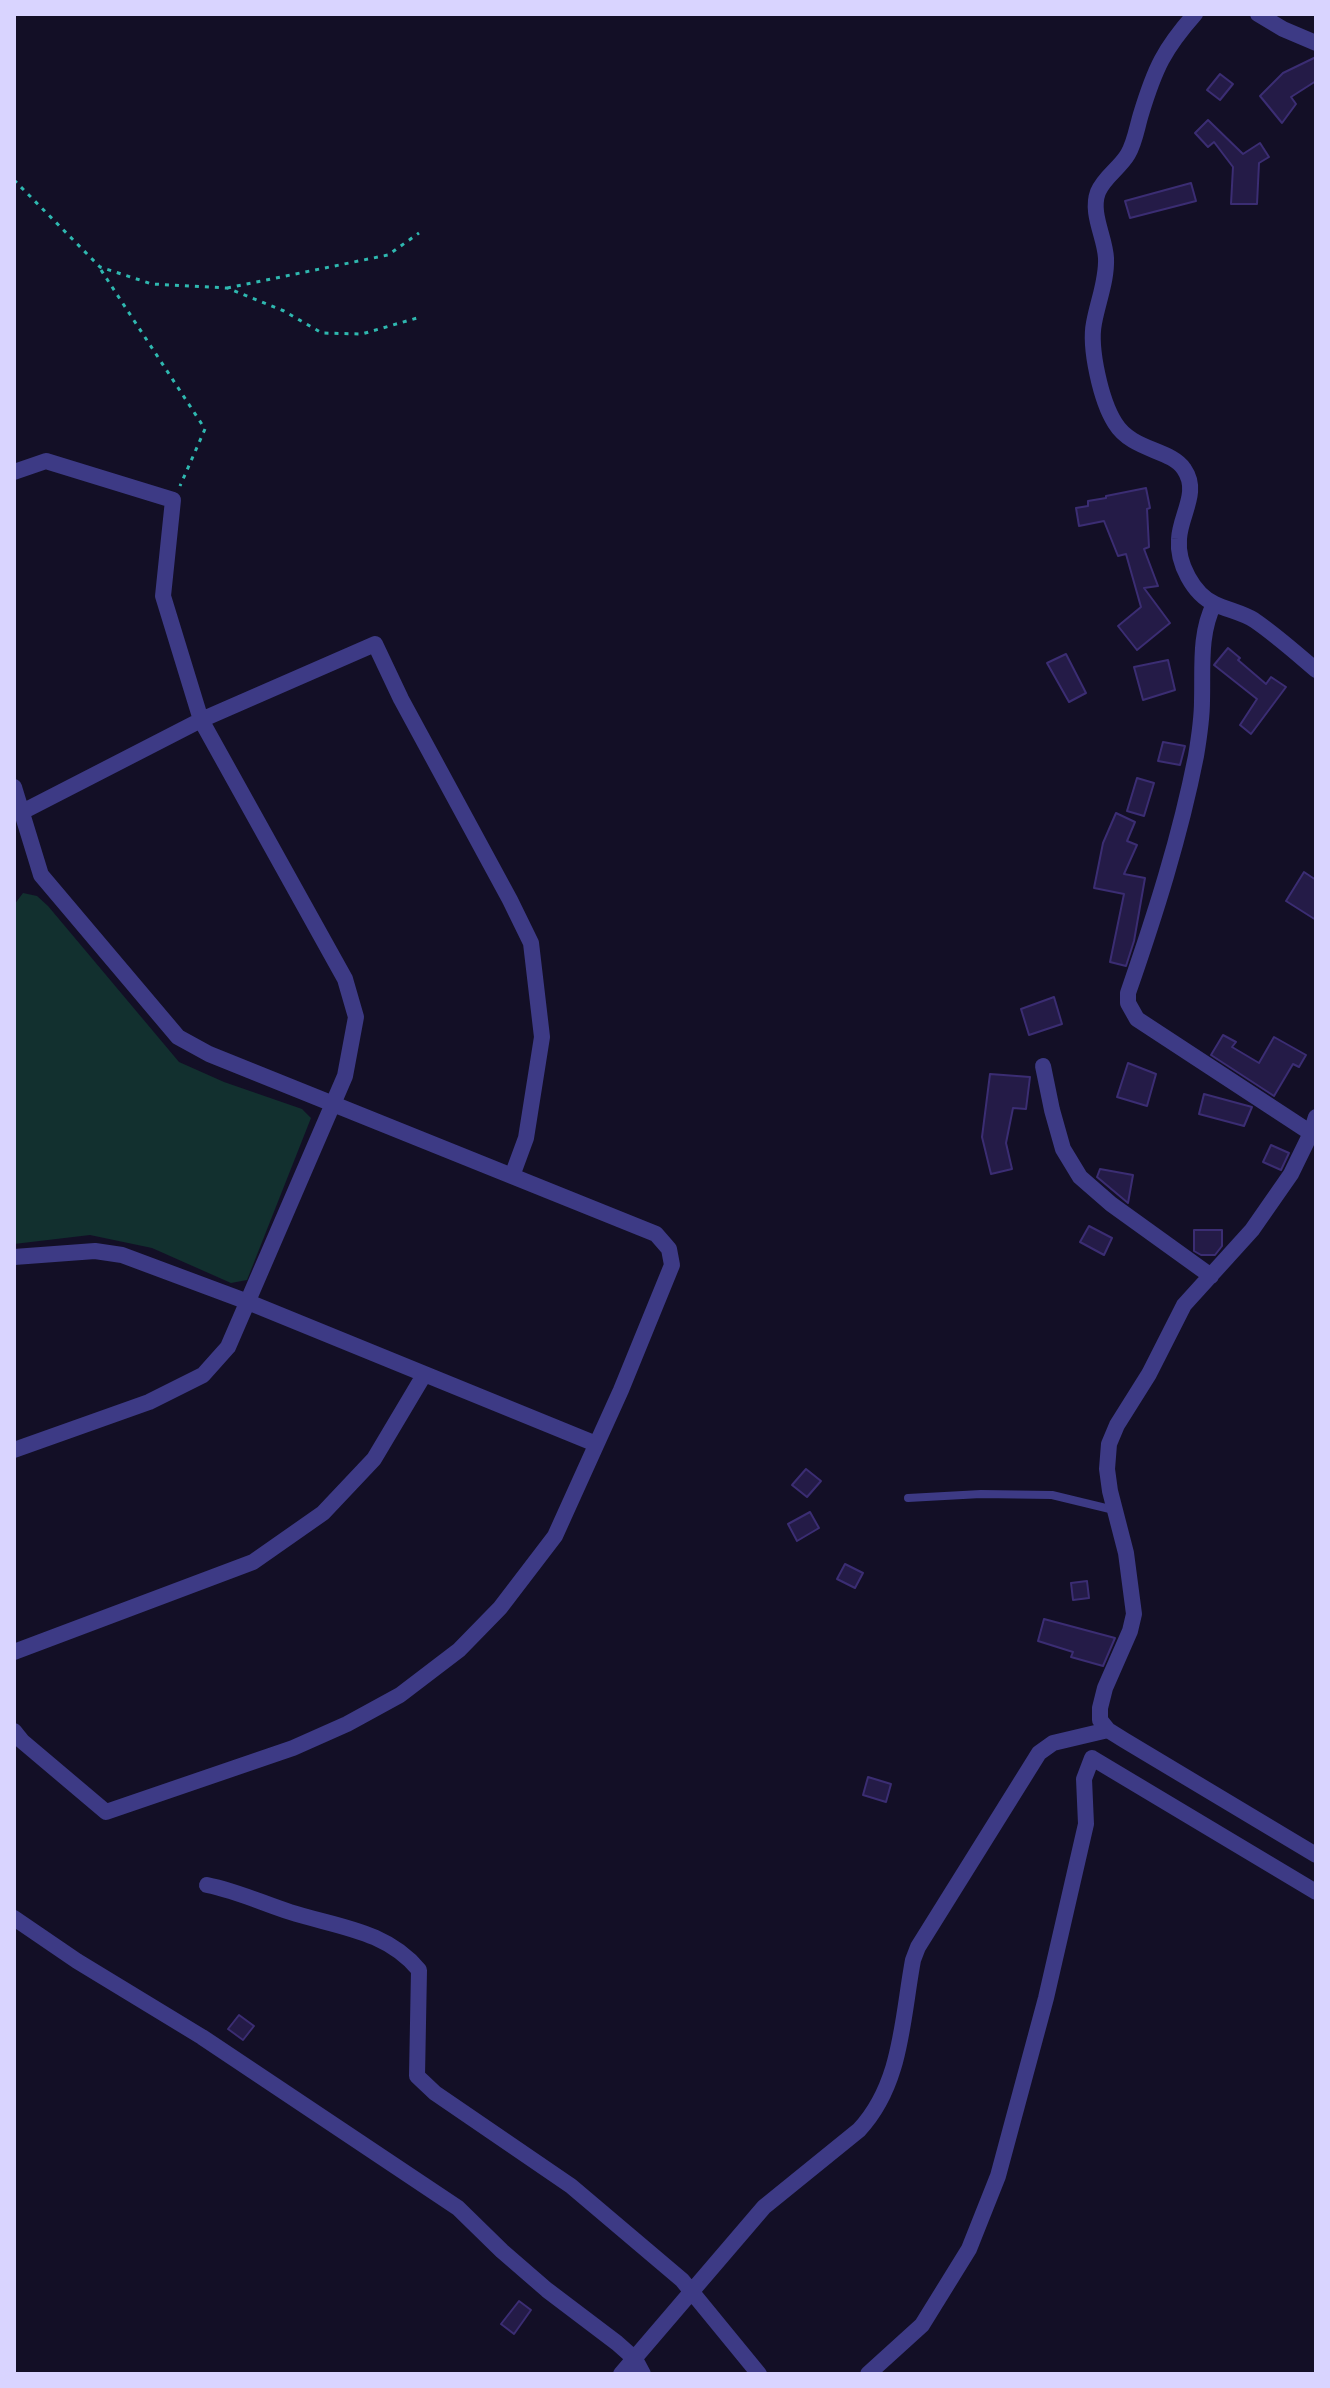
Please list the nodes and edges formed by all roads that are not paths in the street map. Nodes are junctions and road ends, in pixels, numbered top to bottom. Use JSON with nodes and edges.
{"nodes":[{"id":1,"x":1195,"y":14,"type":"edge"},
{"id":2,"x":1258,"y":14,"type":"edge"},
{"id":3,"x":1316,"y":43,"type":"edge"},
{"id":4,"x":14,"y":472,"type":"edge"},
{"id":5,"x":1214,"y":604,"type":"junction"},
{"id":6,"x":1316,"y":670,"type":"edge"},
{"id":7,"x":201,"y":720,"type":"junction"},
{"id":8,"x":14,"y":787,"type":"edge"},
{"id":9,"x":18,"y":812,"type":"edge"},
{"id":10,"x":14,"y":830,"type":"edge"},
{"id":11,"x":1043,"y":1066,"type":"dead end"},
{"id":12,"x":334,"y":1104,"type":"junction"},
{"id":13,"x":1313,"y":1125,"type":"edge"},
{"id":14,"x":512,"y":1176,"type":"junction"},
{"id":15,"x":14,"y":1257,"type":"edge"},
{"id":16,"x":1211,"y":1276,"type":"junction"},
{"id":17,"x":248,"y":1302,"type":"junction"},
{"id":18,"x":424,"y":1375,"type":"junction"},
{"id":19,"x":596,"y":1444,"type":"junction"},
{"id":20,"x":14,"y":1450,"type":"edge"},
{"id":21,"x":908,"y":1498,"type":"dead end"},
{"id":22,"x":1114,"y":1511,"type":"junction"},
{"id":23,"x":14,"y":1652,"type":"edge"},
{"id":24,"x":1108,"y":1730,"type":"junction"},
{"id":25,"x":14,"y":1731,"type":"edge"},
{"id":26,"x":1316,"y":1855,"type":"edge"},
{"id":27,"x":207,"y":1885,"type":"dead end"},
{"id":28,"x":1316,"y":1892,"type":"edge"},
{"id":29,"x":14,"y":1918,"type":"edge"},
{"id":30,"x":692,"y":2292,"type":"junction"},
{"id":31,"x":639,"y":2367,"type":"edge"},
{"id":32,"x":621,"y":2374,"type":"edge"},
{"id":33,"x":759,"y":2374,"type":"edge"},
{"id":34,"x":868,"y":2374,"type":"edge"}],
"edges":[{"from":1,"to":5,"type":"street"},
{"from":2,"to":3,"type":"street"},
{"from":4,"to":7,"type":"street"},
{"from":5,"to":6,"type":"street"},
{"from":5,"to":13,"type":"street"},
{"from":7,"to":9,"type":"street"},
{"from":7,"to":12,"type":"street"},
{"from":7,"to":14,"type":"street"},
{"from":8,"to":9,"type":"street"},
{"from":9,"to":10,"type":"street"},
{"from":9,"to":12,"type":"street"},
{"from":11,"to":16,"type":"street"},
{"from":12,"to":14,"type":"street"},
{"from":12,"to":17,"type":"street"},
{"from":13,"to":16,"type":"street"},
{"from":14,"to":19,"type":"street"},
{"from":15,"to":17,"type":"street"},
{"from":16,"to":22,"type":"street"},
{"from":17,"to":18,"type":"street"},
{"from":17,"to":20,"type":"street"},
{"from":18,"to":19,"type":"street"},
{"from":18,"to":23,"type":"street"},
{"from":19,"to":25,"type":"street"},
{"from":21,"to":22,"type":"lane"},
{"from":22,"to":24,"type":"street"},
{"from":24,"to":26,"type":"street"},
{"from":24,"to":30,"type":"street"},
{"from":27,"to":30,"type":"street"},
{"from":28,"to":34,"type":"street"},
{"from":29,"to":31,"type":"street"},
{"from":30,"to":31,"type":"street"},
{"from":30,"to":33,"type":"street"},
{"from":31,"to":32,"type":"street"}]}
